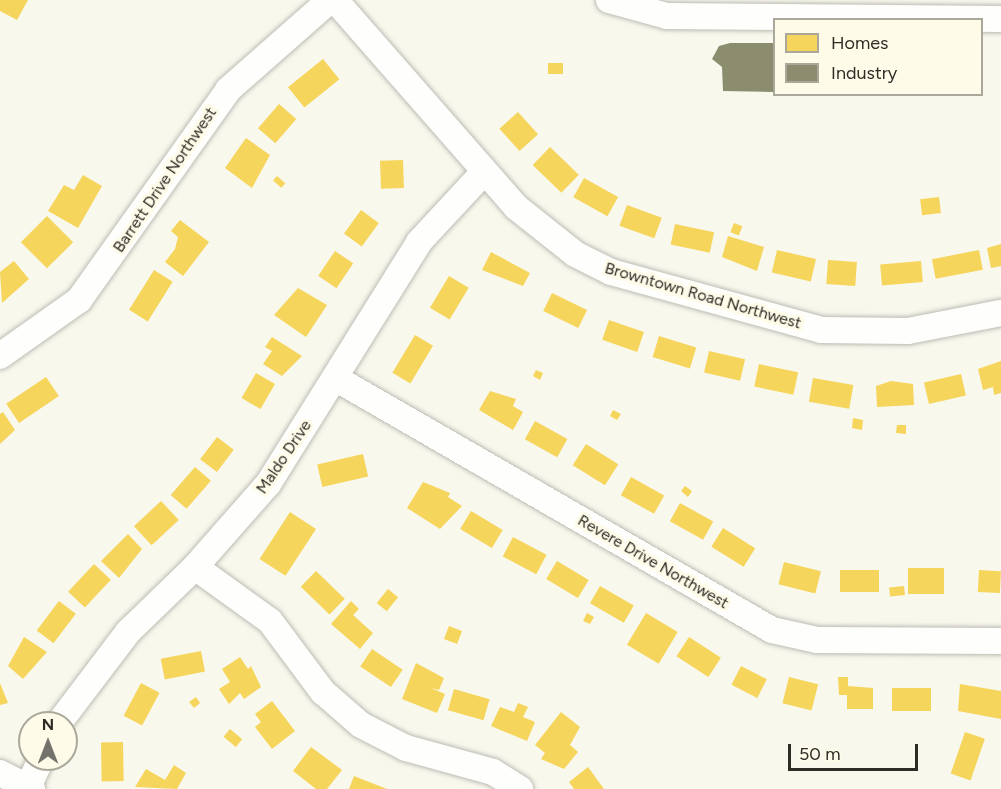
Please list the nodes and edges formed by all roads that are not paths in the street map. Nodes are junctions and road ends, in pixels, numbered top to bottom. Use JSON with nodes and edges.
{"nodes":[{"id":1,"x":330,"y":0,"type":"edge"},
{"id":2,"x":335,"y":0,"type":"edge"},
{"id":3,"x":609,"y":0,"type":"edge"},
{"id":4,"x":890,"y":18,"type":"edge"},
{"id":5,"x":983,"y":19,"type":"edge"},
{"id":6,"x":1001,"y":19,"type":"edge"},
{"id":7,"x":484,"y":172,"type":"junction"},
{"id":8,"x":1001,"y":313,"type":"edge"},
{"id":9,"x":0,"y":357,"type":"edge"},
{"id":10,"x":335,"y":378,"type":"junction"},
{"id":11,"x":195,"y":567,"type":"junction"},
{"id":12,"x":1001,"y":641,"type":"edge"},
{"id":13,"x":68,"y":711,"type":"edge"},
{"id":14,"x":36,"y":771,"type":"edge"},
{"id":15,"x":0,"y":773,"type":"edge"},
{"id":16,"x":30,"y":788,"type":"edge"},
{"id":17,"x":520,"y":789,"type":"edge"}],
"edges":[{"from":1,"to":9,"type":"street","name":"Barrett Drive Northwest"},
{"from":2,"to":7,"type":"street","name":"Browntown Road Northwest"},
{"from":3,"to":4,"type":"street"},
{"from":5,"to":6,"type":"street"},
{"from":7,"to":8,"type":"street","name":"Browntown Road Northwest"},
{"from":7,"to":10,"type":"street","name":"Maldo Drive"},
{"from":10,"to":11,"type":"street","name":"Maldo Drive"},
{"from":10,"to":12,"type":"street","name":"Revere Drive Northwest"},
{"from":11,"to":13,"type":"street","name":"Maldo Drive"},
{"from":11,"to":17,"type":"street"},
{"from":14,"to":16,"type":"street"},
{"from":15,"to":16,"type":"street"}]}
